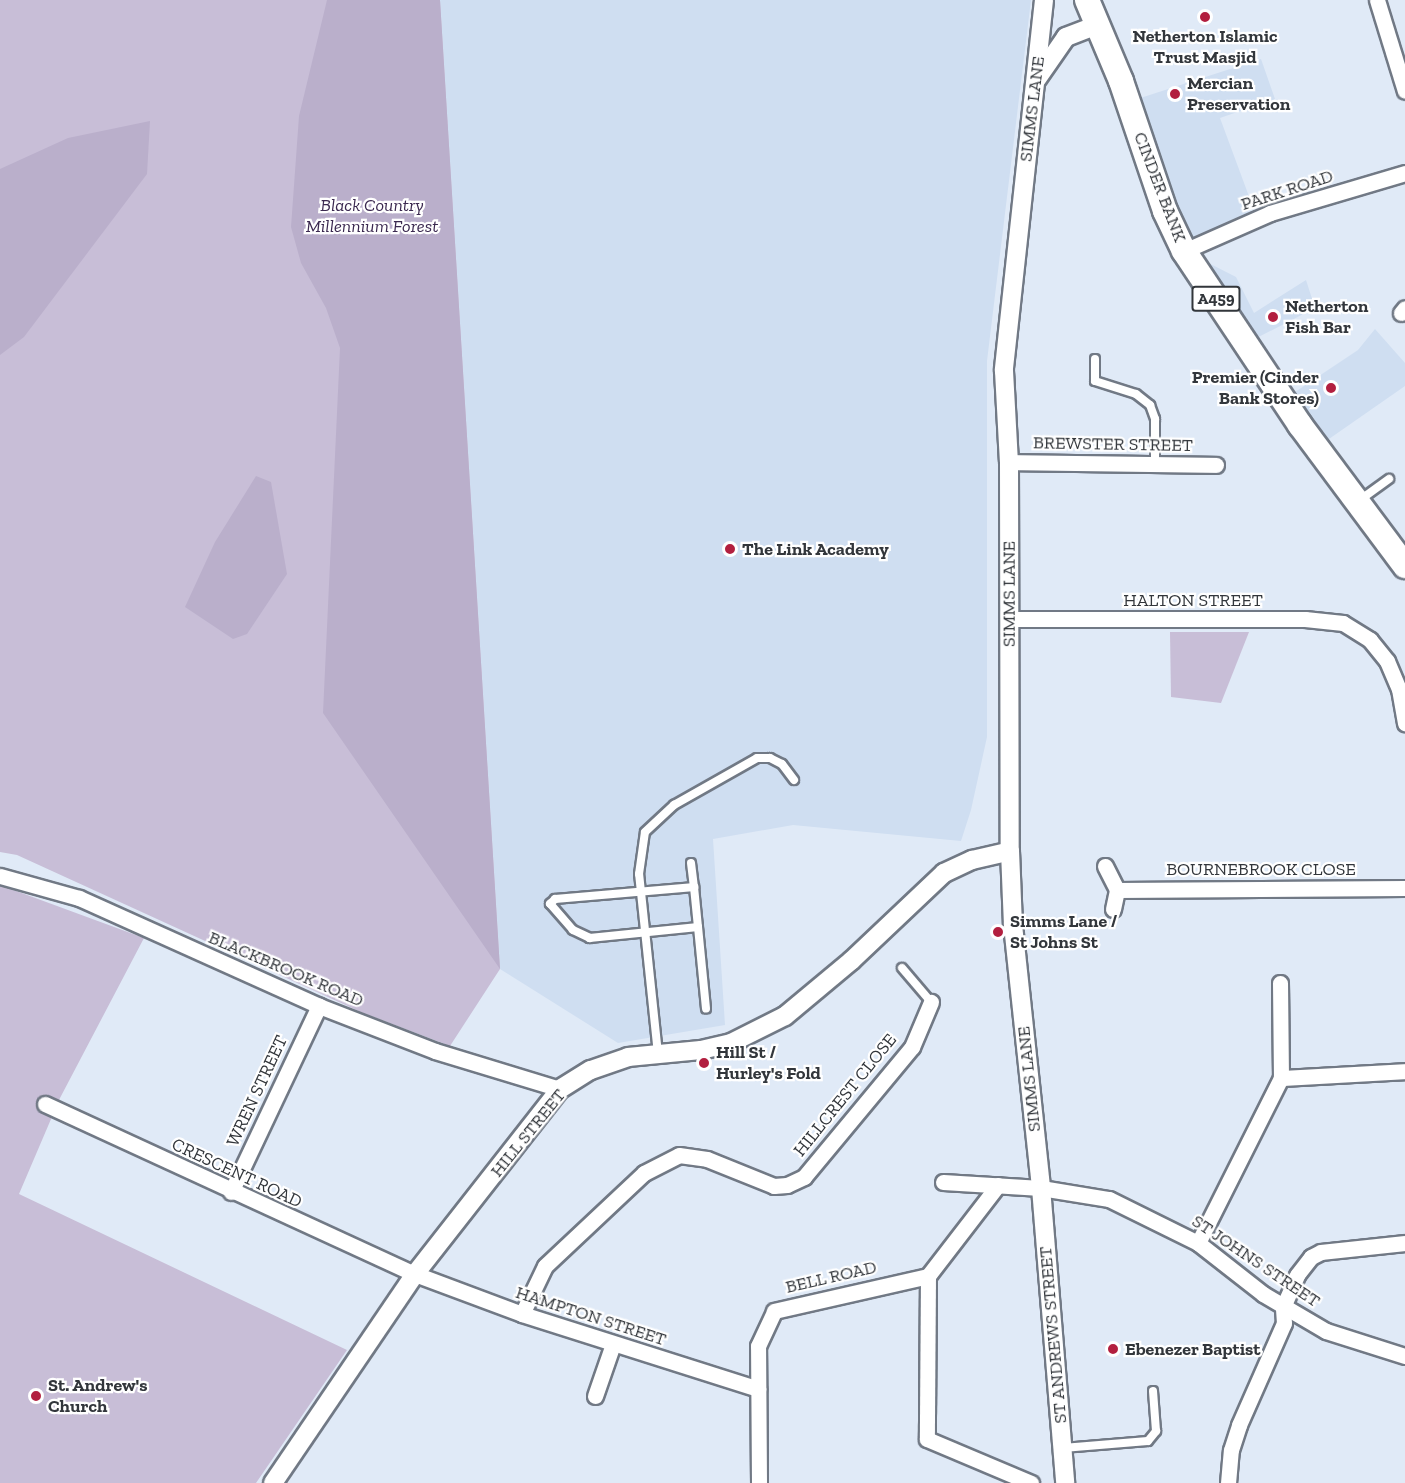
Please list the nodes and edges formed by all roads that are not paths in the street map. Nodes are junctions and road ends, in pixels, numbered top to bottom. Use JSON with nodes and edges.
{"nodes":[{"id":1,"x":1044,"y":0,"type":"edge"},
{"id":2,"x":1087,"y":0,"type":"edge"},
{"id":3,"x":1377,"y":0,"type":"edge"},
{"id":4,"x":1095,"y":26,"type":"junction"},
{"id":5,"x":1400,"y":55,"type":"edge"},
{"id":6,"x":1036,"y":80,"type":"junction"},
{"id":7,"x":1405,"y":91,"type":"edge"},
{"id":8,"x":1405,"y":173,"type":"edge"},
{"id":9,"x":1184,"y":250,"type":"junction"},
{"id":10,"x":1095,"y":359,"type":"dead end"},
{"id":11,"x":1009,"y":462,"type":"junction"},
{"id":12,"x":1155,"y":464,"type":"junction"},
{"id":13,"x":1215,"y":465,"type":"dead end"},
{"id":14,"x":1389,"y":479,"type":"dead end"},
{"id":15,"x":1356,"y":503,"type":"junction"},
{"id":16,"x":1405,"y":566,"type":"edge"},
{"id":17,"x":1011,"y":619,"type":"junction"},
{"id":18,"x":1405,"y":723,"type":"edge"},
{"id":19,"x":794,"y":780,"type":"dead end"},
{"id":20,"x":1010,"y":850,"type":"junction"},
{"id":21,"x":691,"y":863,"type":"dead end"},
{"id":22,"x":1104,"y":866,"type":"dead end"},
{"id":23,"x":0,"y":876,"type":"edge"},
{"id":24,"x":694,"y":887,"type":"junction"},
{"id":25,"x":1405,"y":888,"type":"edge"},
{"id":26,"x":1117,"y":890,"type":"junction"},
{"id":27,"x":641,"y":892,"type":"junction"},
{"id":28,"x":1113,"y":909,"type":"dead end"},
{"id":29,"x":698,"y":927,"type":"junction"},
{"id":30,"x":645,"y":932,"type":"junction"},
{"id":31,"x":902,"y":968,"type":"dead end"},
{"id":32,"x":1280,"y":983,"type":"dead end"},
{"id":33,"x":931,"y":1002,"type":"joint"},
{"id":34,"x":320,"y":1006,"type":"junction"},
{"id":35,"x":706,"y":1009,"type":"dead end"},
{"id":36,"x":658,"y":1054,"type":"junction"},
{"id":37,"x":1405,"y":1071,"type":"edge"},
{"id":38,"x":1281,"y":1078,"type":"junction"},
{"id":39,"x":560,"y":1089,"type":"junction"},
{"id":40,"x":45,"y":1104,"type":"dead end"},
{"id":41,"x":943,"y":1182,"type":"dead end"},
{"id":42,"x":998,"y":1185,"type":"junction"},
{"id":43,"x":1041,"y":1188,"type":"junction"},
{"id":44,"x":231,"y":1192,"type":"junction"},
{"id":45,"x":1198,"y":1243,"type":"junction"},
{"id":46,"x":1405,"y":1243,"type":"edge"},
{"id":47,"x":415,"y":1274,"type":"junction"},
{"id":48,"x":928,"y":1275,"type":"junction"},
{"id":49,"x":1283,"y":1307,"type":"junction"},
{"id":50,"x":522,"y":1314,"type":"junction"},
{"id":51,"x":613,"y":1344,"type":"junction"},
{"id":52,"x":1405,"y":1356,"type":"edge"},
{"id":53,"x":758,"y":1389,"type":"junction"},
{"id":54,"x":1153,"y":1391,"type":"dead end"},
{"id":55,"x":595,"y":1396,"type":"dead end"},
{"id":56,"x":1063,"y":1448,"type":"junction"},
{"id":57,"x":273,"y":1483,"type":"edge"},
{"id":58,"x":759,"y":1483,"type":"edge"},
{"id":59,"x":1031,"y":1483,"type":"edge"},
{"id":60,"x":1065,"y":1483,"type":"edge"},
{"id":61,"x":1228,"y":1483,"type":"edge"}],
"edges":[{"from":1,"to":6,"type":"street","name":"SIMMS LANE"},
{"from":2,"to":4,"type":"main road","name":"CINDER BANK","number":"A459"},
{"from":3,"to":5,"type":"street"},
{"from":4,"to":6,"type":"street"},
{"from":4,"to":9,"type":"main road","name":"CINDER BANK","number":"A459"},
{"from":5,"to":7,"type":"street"},
{"from":6,"to":11,"type":"street","name":"SIMMS LANE"},
{"from":8,"to":9,"type":"street","name":"PARK ROAD"},
{"from":9,"to":15,"type":"main road","name":"CINDER BANK","number":"A459"},
{"from":10,"to":12,"type":"lane"},
{"from":11,"to":12,"type":"street","name":"BREWSTER STREET"},
{"from":11,"to":17,"type":"street","name":"SIMMS LANE"},
{"from":12,"to":13,"type":"street","name":"BREWSTER STREET"},
{"from":14,"to":15,"type":"lane"},
{"from":15,"to":16,"type":"main road","name":"CINDER BANK","number":"A459"},
{"from":17,"to":18,"type":"street","name":"HALTON STREET"},
{"from":17,"to":20,"type":"street","name":"SIMMS LANE"},
{"from":19,"to":27,"type":"lane"},
{"from":20,"to":36,"type":"street","name":"HILL STREET"},
{"from":20,"to":43,"type":"street","name":"SIMMS LANE"},
{"from":21,"to":24,"type":"lane"},
{"from":22,"to":26,"type":"street"},
{"from":23,"to":34,"type":"street","name":"BLACKBROOK ROAD"},
{"from":24,"to":27,"type":"lane"},
{"from":24,"to":29,"type":"lane"},
{"from":25,"to":26,"type":"street","name":"BOURNEBROOK CLOSE"},
{"from":26,"to":28,"type":"street"},
{"from":27,"to":30,"type":"lane"},
{"from":27,"to":30,"type":"lane"},
{"from":29,"to":30,"type":"lane"},
{"from":29,"to":35,"type":"lane"},
{"from":30,"to":36,"type":"lane"},
{"from":31,"to":33,"type":"lane"},
{"from":32,"to":38,"type":"street"},
{"from":33,"to":50,"type":"street","name":"HILLCREST CLOSE"},
{"from":34,"to":39,"type":"street","name":"BLACKBROOK ROAD"},
{"from":34,"to":44,"type":"street","name":"WREN STREET"},
{"from":36,"to":39,"type":"street","name":"HILL STREET"},
{"from":37,"to":38,"type":"street"},
{"from":38,"to":45,"type":"street"},
{"from":39,"to":47,"type":"street","name":"HILL STREET"},
{"from":40,"to":44,"type":"street","name":"CRESCENT ROAD"},
{"from":41,"to":42,"type":"street","name":"ST JOHNS STREET"},
{"from":42,"to":43,"type":"street","name":"ST JOHNS STREET"},
{"from":42,"to":48,"type":"street"},
{"from":43,"to":45,"type":"street","name":"ST JOHNS STREET"},
{"from":43,"to":56,"type":"street","name":"ST ANDREWS STREET"},
{"from":44,"to":47,"type":"street","name":"CRESCENT ROAD"},
{"from":45,"to":49,"type":"street","name":"ST JOHNS STREET"},
{"from":46,"to":49,"type":"street"},
{"from":47,"to":50,"type":"street","name":"HAMPTON STREET"},
{"from":47,"to":57,"type":"street","name":"HILL STREET"},
{"from":48,"to":53,"type":"street","name":"BELL ROAD"},
{"from":48,"to":59,"type":"street"},
{"from":49,"to":52,"type":"street","name":"ST JOHNS STREET"},
{"from":49,"to":61,"type":"street"},
{"from":50,"to":51,"type":"street","name":"HAMPTON STREET"},
{"from":51,"to":53,"type":"street","name":"HAMPTON STREET"},
{"from":51,"to":55,"type":"street"},
{"from":53,"to":58,"type":"street","name":"BELL ROAD"},
{"from":54,"to":56,"type":"lane"},
{"from":56,"to":60,"type":"street","name":"ST ANDREWS STREET"}]}
